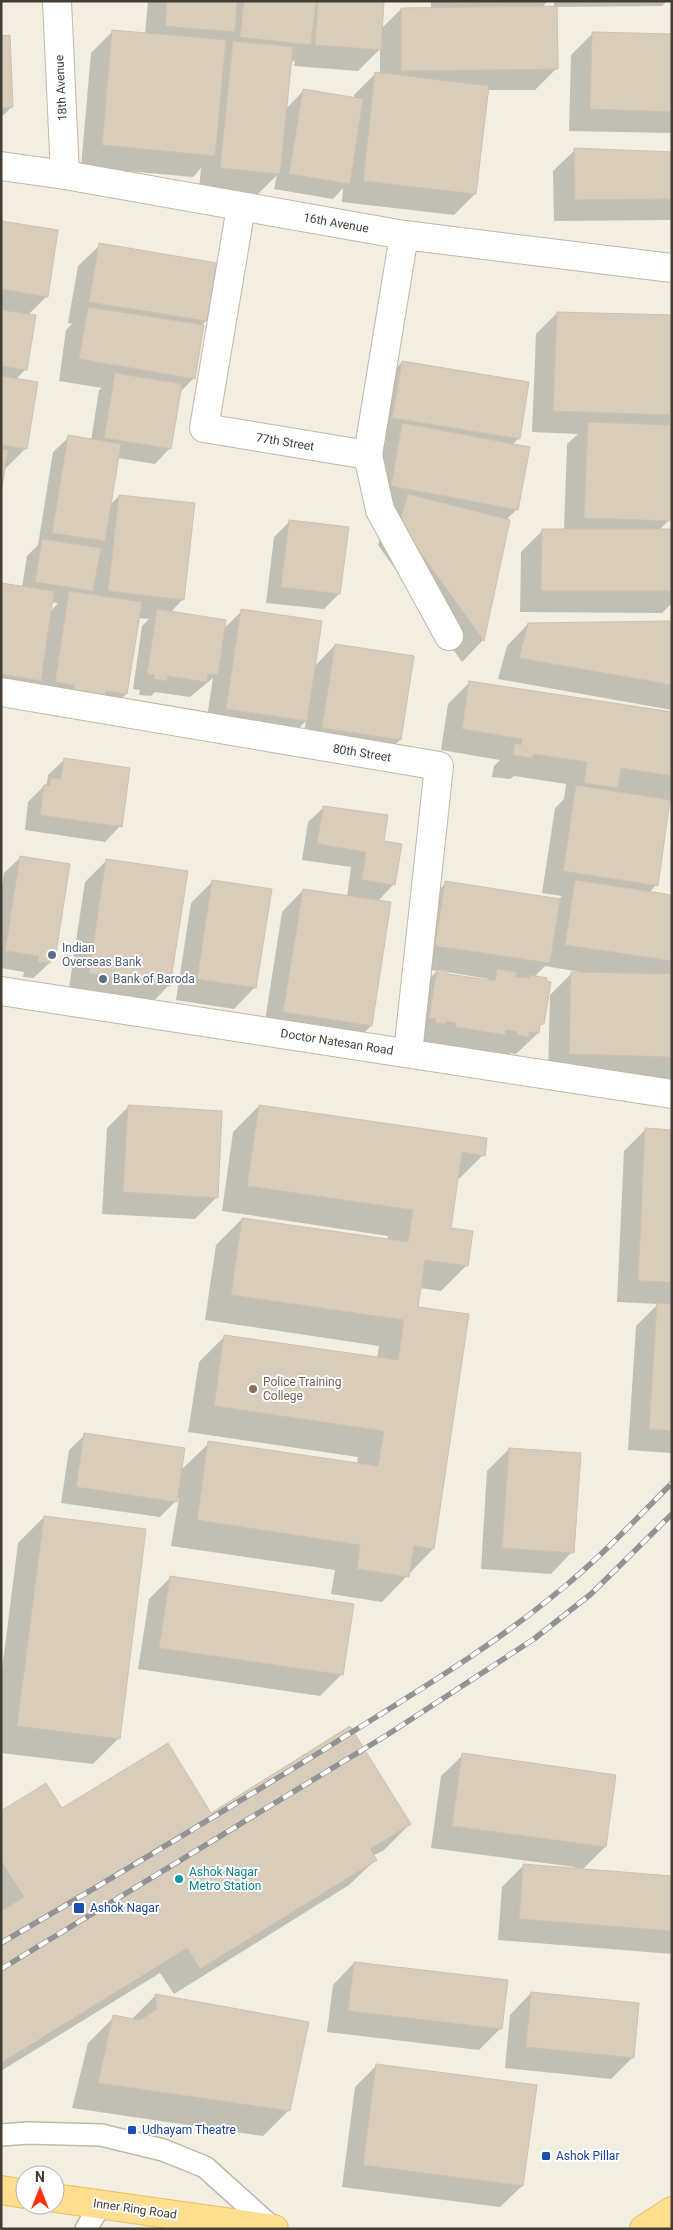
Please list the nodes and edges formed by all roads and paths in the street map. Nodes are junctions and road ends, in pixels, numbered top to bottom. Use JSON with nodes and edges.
{"nodes":[{"id":1,"x":57,"y":1,"type":"edge"},
{"id":2,"x":1,"y":166,"type":"edge"},
{"id":3,"x":65,"y":175,"type":"junction"},
{"id":4,"x":241,"y":207,"type":"junction"},
{"id":5,"x":404,"y":235,"type":"junction"},
{"id":6,"x":672,"y":268,"type":"edge"},
{"id":7,"x":368,"y":455,"type":"junction"},
{"id":8,"x":449,"y":636,"type":"dead end"},
{"id":9,"x":1,"y":692,"type":"edge"},
{"id":10,"x":1,"y":991,"type":"edge"},
{"id":11,"x":408,"y":1053,"type":"junction"},
{"id":12,"x":672,"y":1094,"type":"edge"},
{"id":13,"x":1,"y":2136,"type":"edge"},
{"id":14,"x":1,"y":2190,"type":"edge"},
{"id":15,"x":15,"y":2192,"type":"edge"},
{"id":16,"x":65,"y":2199,"type":"edge"},
{"id":17,"x":100,"y":2204,"type":"junction"},
{"id":18,"x":672,"y":2211,"type":"edge"},
{"id":19,"x":86,"y":2229,"type":"edge"},
{"id":20,"x":274,"y":2229,"type":"edge"},
{"id":21,"x":644,"y":2229,"type":"edge"}],
"edges":[{"from":1,"to":3,"type":"street","name":"18th Avenue"},
{"from":2,"to":3,"type":"street","name":"16th Avenue"},
{"from":3,"to":4,"type":"street","name":"16th Avenue"},
{"from":4,"to":5,"type":"street","name":"16th Avenue"},
{"from":4,"to":7,"type":"street","name":"77th Street"},
{"from":5,"to":6,"type":"street","name":"16th Avenue"},
{"from":5,"to":7,"type":"street"},
{"from":7,"to":8,"type":"street"},
{"from":9,"to":11,"type":"street","name":"80th Street"},
{"from":10,"to":11,"type":"street","name":"Doctor Natesan Road"},
{"from":11,"to":12,"type":"street","name":"Doctor Natesan Road"},
{"from":13,"to":20,"type":"lane"},
{"from":14,"to":15,"type":"main road"},
{"from":16,"to":17,"type":"main road","name":"Inner Ring Road"},
{"from":17,"to":19,"type":"lane"},
{"from":17,"to":20,"type":"main road","name":"Inner Ring Road"},
{"from":18,"to":21,"type":"main road"}]}
